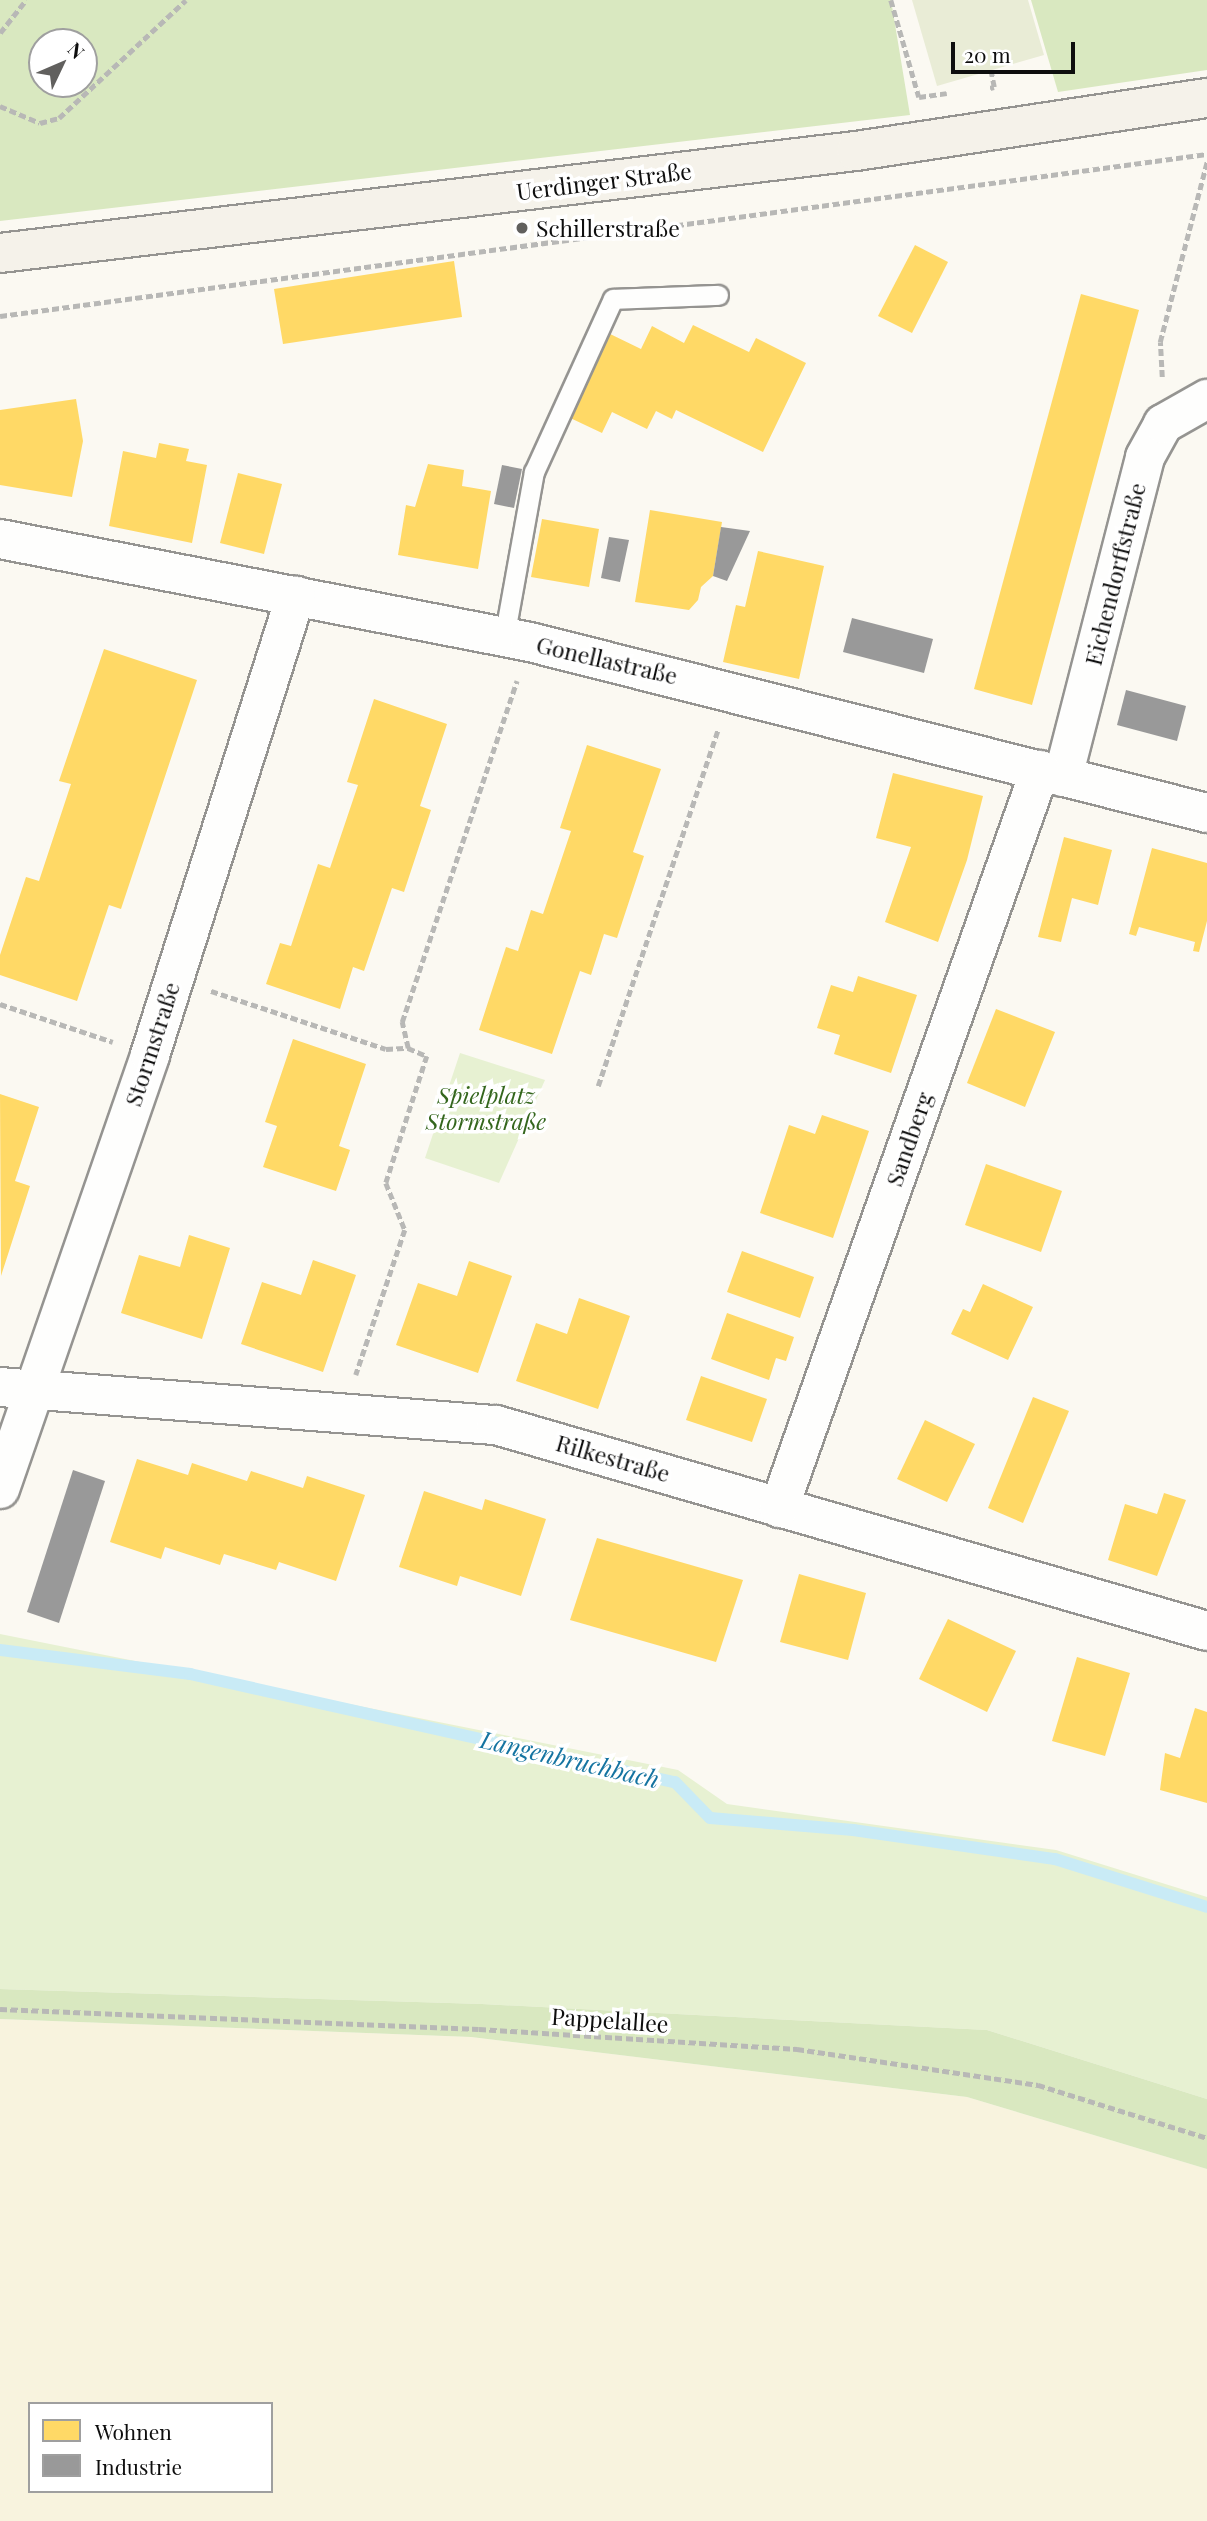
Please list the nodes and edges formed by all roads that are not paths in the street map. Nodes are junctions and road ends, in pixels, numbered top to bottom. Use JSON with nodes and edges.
{"nodes":[{"id":1,"x":1207,"y":98,"type":"edge"},
{"id":2,"x":0,"y":253,"type":"edge"},
{"id":3,"x":718,"y":295,"type":"dead end"},
{"id":4,"x":1207,"y":399,"type":"edge"},
{"id":5,"x":0,"y":539,"type":"edge"},
{"id":6,"x":296,"y":596,"type":"junction"},
{"id":7,"x":517,"y":640,"type":"junction"},
{"id":8,"x":1051,"y":774,"type":"junction"},
{"id":9,"x":1207,"y":813,"type":"edge"},
{"id":10,"x":16,"y":1388,"type":"edge"},
{"id":11,"x":0,"y":1489,"type":"edge"},
{"id":12,"x":779,"y":1508,"type":"junction"},
{"id":13,"x":1207,"y":1631,"type":"edge"}],
"edges":[{"from":1,"to":2,"type":"street","name":"Uerdinger Straße"},
{"from":3,"to":7,"type":"lane"},
{"from":4,"to":8,"type":"street","name":"Eichendorffstraße"},
{"from":5,"to":6,"type":"street","name":"Gonellastraße"},
{"from":6,"to":7,"type":"street","name":"Gonellastraße"},
{"from":6,"to":10,"type":"street","name":"Stormstraße"},
{"from":7,"to":8,"type":"street","name":"Gonellastraße"},
{"from":8,"to":9,"type":"street","name":"Gonellastraße"},
{"from":8,"to":12,"type":"street","name":"Sandberg"},
{"from":10,"to":11,"type":"street","name":"Stormstraße"},
{"from":10,"to":12,"type":"street","name":"Rilkestraße"},
{"from":12,"to":13,"type":"street","name":"Rilkestraße"}]}
